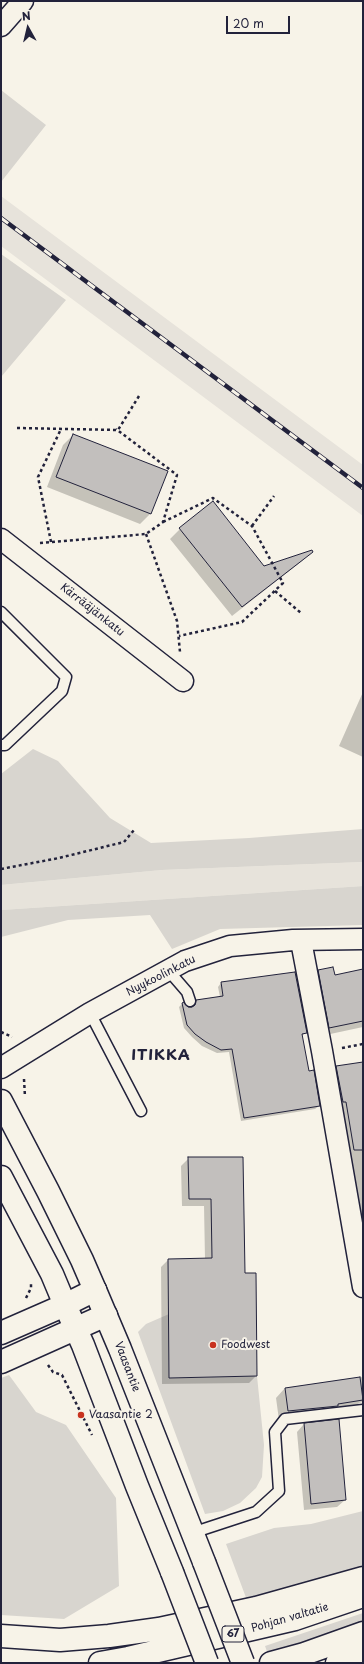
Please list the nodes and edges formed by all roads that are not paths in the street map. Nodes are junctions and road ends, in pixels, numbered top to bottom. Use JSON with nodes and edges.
{"nodes":[{"id":1,"x":23,"y":1,"type":"edge"},
{"id":2,"x":1,"y":26,"type":"edge"},
{"id":3,"x":5,"y":542,"type":"edge"},
{"id":4,"x":1,"y":612,"type":"edge"},
{"id":5,"x":183,"y":680,"type":"road end"},
{"id":6,"x":1,"y":745,"type":"edge"},
{"id":7,"x":363,"y":939,"type":"edge"},
{"id":8,"x":301,"y":941,"type":"junction"},
{"id":9,"x":168,"y":970,"type":"junction"},
{"id":10,"x":190,"y":1001,"type":"dead end"},
{"id":11,"x":90,"y":1013,"type":"junction"},
{"id":12,"x":1,"y":1068,"type":"edge"},
{"id":13,"x":1,"y":1101,"type":"edge"},
{"id":14,"x":141,"y":1111,"type":"dead end"},
{"id":15,"x":1,"y":1177,"type":"edge"},
{"id":16,"x":363,"y":1287,"type":"edge"},
{"id":17,"x":95,"y":1290,"type":"junction"},
{"id":18,"x":65,"y":1305,"type":"junction"},
{"id":19,"x":106,"y":1315,"type":"junction"},
{"id":20,"x":75,"y":1328,"type":"junction"},
{"id":21,"x":1,"y":1333,"type":"edge"},
{"id":22,"x":1,"y":1362,"type":"edge"},
{"id":23,"x":363,"y":1410,"type":"edge"},
{"id":24,"x":192,"y":1533,"type":"junction"},
{"id":25,"x":363,"y":1578,"type":"edge"},
{"id":26,"x":363,"y":1596,"type":"edge"},
{"id":27,"x":363,"y":1633,"type":"edge"},
{"id":28,"x":1,"y":1636,"type":"edge"},
{"id":29,"x":363,"y":1654,"type":"edge"},
{"id":30,"x":100,"y":1663,"type":"edge"},
{"id":31,"x":207,"y":1663,"type":"edge"},
{"id":32,"x":243,"y":1663,"type":"edge"},
{"id":33,"x":271,"y":1663,"type":"edge"},
{"id":34,"x":337,"y":1663,"type":"edge"}],
"edges":[{"from":1,"to":2,"type":"street"},
{"from":3,"to":5,"type":"street","name":"Kärrääjänkatu"},
{"from":4,"to":6,"type":"lane"},
{"from":7,"to":8,"type":"street","name":"Nyykoolinkatu"},
{"from":8,"to":9,"type":"street","name":"Nyykoolinkatu"},
{"from":8,"to":16,"type":"street"},
{"from":9,"to":10,"type":"lane"},
{"from":9,"to":11,"type":"street","name":"Nyykoolinkatu"},
{"from":11,"to":12,"type":"street","name":"Nyykoolinkatu"},
{"from":11,"to":14,"type":"lane"},
{"from":13,"to":17,"type":"main road","name":"Vaasantie"},
{"from":15,"to":18,"type":"main road"},
{"from":17,"to":18,"type":"main road"},
{"from":17,"to":19,"type":"main road","name":"Vaasantie"},
{"from":18,"to":20,"type":"main road"},
{"from":18,"to":21,"type":"main road"},
{"from":19,"to":20,"type":"main road"},
{"from":19,"to":24,"type":"main road","name":"Vaasantie"},
{"from":20,"to":22,"type":"main road"},
{"from":20,"to":31,"type":"main road","bridge":true},
{"from":23,"to":24,"type":"lane"},
{"from":24,"to":32,"type":"main road","name":"Vaasantie","bridge":true},
{"from":25,"to":28,"type":"main road"},
{"from":26,"to":30,"type":"main road","name":"Pohjan valtatie","number":"67"},
{"from":27,"to":33,"type":"main road"},
{"from":29,"to":34,"type":"main road"}]}
